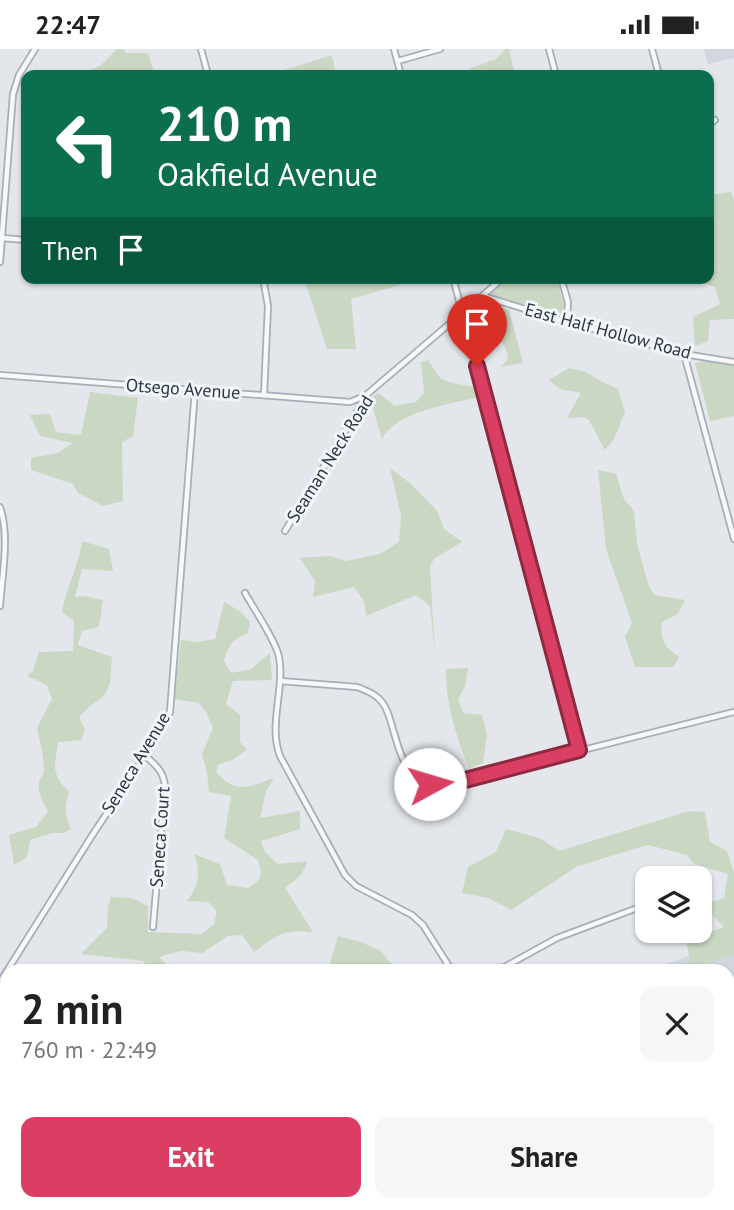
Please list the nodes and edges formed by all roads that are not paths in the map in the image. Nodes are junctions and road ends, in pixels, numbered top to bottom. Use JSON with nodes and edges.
{"nodes":[{"id":1,"x":35,"y":49,"type":"edge"},
{"id":2,"x":201,"y":49,"type":"edge"},
{"id":3,"x":394,"y":49,"type":"edge"},
{"id":4,"x":440,"y":49,"type":"edge"},
{"id":5,"x":550,"y":49,"type":"edge"},
{"id":6,"x":652,"y":49,"type":"edge"},
{"id":7,"x":398,"y":61,"type":"junction"},
{"id":8,"x":22,"y":70,"type":"edge"},
{"id":9,"x":207,"y":70,"type":"edge"},
{"id":10,"x":400,"y":70,"type":"edge"},
{"id":11,"x":554,"y":70,"type":"edge"},
{"id":12,"x":658,"y":70,"type":"edge"},
{"id":13,"x":21,"y":72,"type":"edge"},
{"id":14,"x":2,"y":238,"type":"edge"},
{"id":15,"x":21,"y":240,"type":"edge"},
{"id":16,"x":0,"y":262,"type":"edge"},
{"id":17,"x":264,"y":284,"type":"edge"},
{"id":18,"x":455,"y":284,"type":"edge"},
{"id":19,"x":496,"y":284,"type":"edge"},
{"id":20,"x":563,"y":284,"type":"edge"},
{"id":21,"x":482,"y":296,"type":"junction"},
{"id":22,"x":462,"y":312,"type":"junction"},
{"id":23,"x":567,"y":322,"type":"junction"},
{"id":24,"x":684,"y":354,"type":"junction"},
{"id":25,"x":734,"y":362,"type":"edge"},
{"id":26,"x":0,"y":375,"type":"edge"},
{"id":27,"x":195,"y":390,"type":"junction"},
{"id":28,"x":264,"y":395,"type":"junction"},
{"id":29,"x":365,"y":396,"type":"junction"},
{"id":30,"x":0,"y":507,"type":"edge"},
{"id":31,"x":285,"y":531,"type":"dead end"},
{"id":32,"x":734,"y":539,"type":"edge"},
{"id":33,"x":245,"y":593,"type":"dead end"},
{"id":34,"x":0,"y":606,"type":"edge"},
{"id":35,"x":280,"y":681,"type":"junction"},
{"id":36,"x":734,"y":712,"type":"edge"},
{"id":37,"x":579,"y":750,"type":"junction"},
{"id":38,"x":145,"y":755,"type":"junction"},
{"id":39,"x":635,"y":909,"type":"edge"},
{"id":40,"x":153,"y":927,"type":"dead end"},
{"id":41,"x":11,"y":964,"type":"edge"},
{"id":42,"x":448,"y":964,"type":"edge"},
{"id":43,"x":510,"y":964,"type":"edge"}],
"edges":[{"from":1,"to":8,"type":"street"},
{"from":2,"to":9,"type":"street"},
{"from":3,"to":7,"type":"street"},
{"from":4,"to":7,"type":"street"},
{"from":5,"to":11,"type":"street"},
{"from":6,"to":12,"type":"street"},
{"from":7,"to":10,"type":"street"},
{"from":13,"to":14,"type":"street"},
{"from":14,"to":15,"type":"street"},
{"from":14,"to":16,"type":"street"},
{"from":17,"to":28,"type":"street"},
{"from":18,"to":22,"type":"street"},
{"from":19,"to":21,"type":"street","name":"Seaman Neck Road"},
{"from":20,"to":23,"type":"street"},
{"from":21,"to":22,"type":"street","name":"Seaman Neck Road"},
{"from":21,"to":23,"type":"street","name":"East Half Hollow Road"},
{"from":22,"to":29,"type":"street","name":"Seaman Neck Road"},
{"from":22,"to":37,"type":"street"},
{"from":23,"to":24,"type":"street","name":"East Half Hollow Road"},
{"from":24,"to":25,"type":"street","name":"East Half Hollow Road"},
{"from":24,"to":32,"type":"street"},
{"from":26,"to":27,"type":"street","name":"Otsego Avenue"},
{"from":27,"to":28,"type":"street","name":"Otsego Avenue"},
{"from":27,"to":38,"type":"street","name":"Seneca Avenue"},
{"from":28,"to":29,"type":"street","name":"Otsego Avenue"},
{"from":29,"to":31,"type":"street","name":"Seaman Neck Road"},
{"from":30,"to":34,"type":"street"},
{"from":33,"to":35,"type":"street"},
{"from":35,"to":37,"type":"street"},
{"from":35,"to":42,"type":"street"},
{"from":36,"to":37,"type":"street"},
{"from":38,"to":40,"type":"street","name":"Seneca Court"},
{"from":38,"to":41,"type":"street","name":"Seneca Avenue"},
{"from":39,"to":43,"type":"street"}]}
